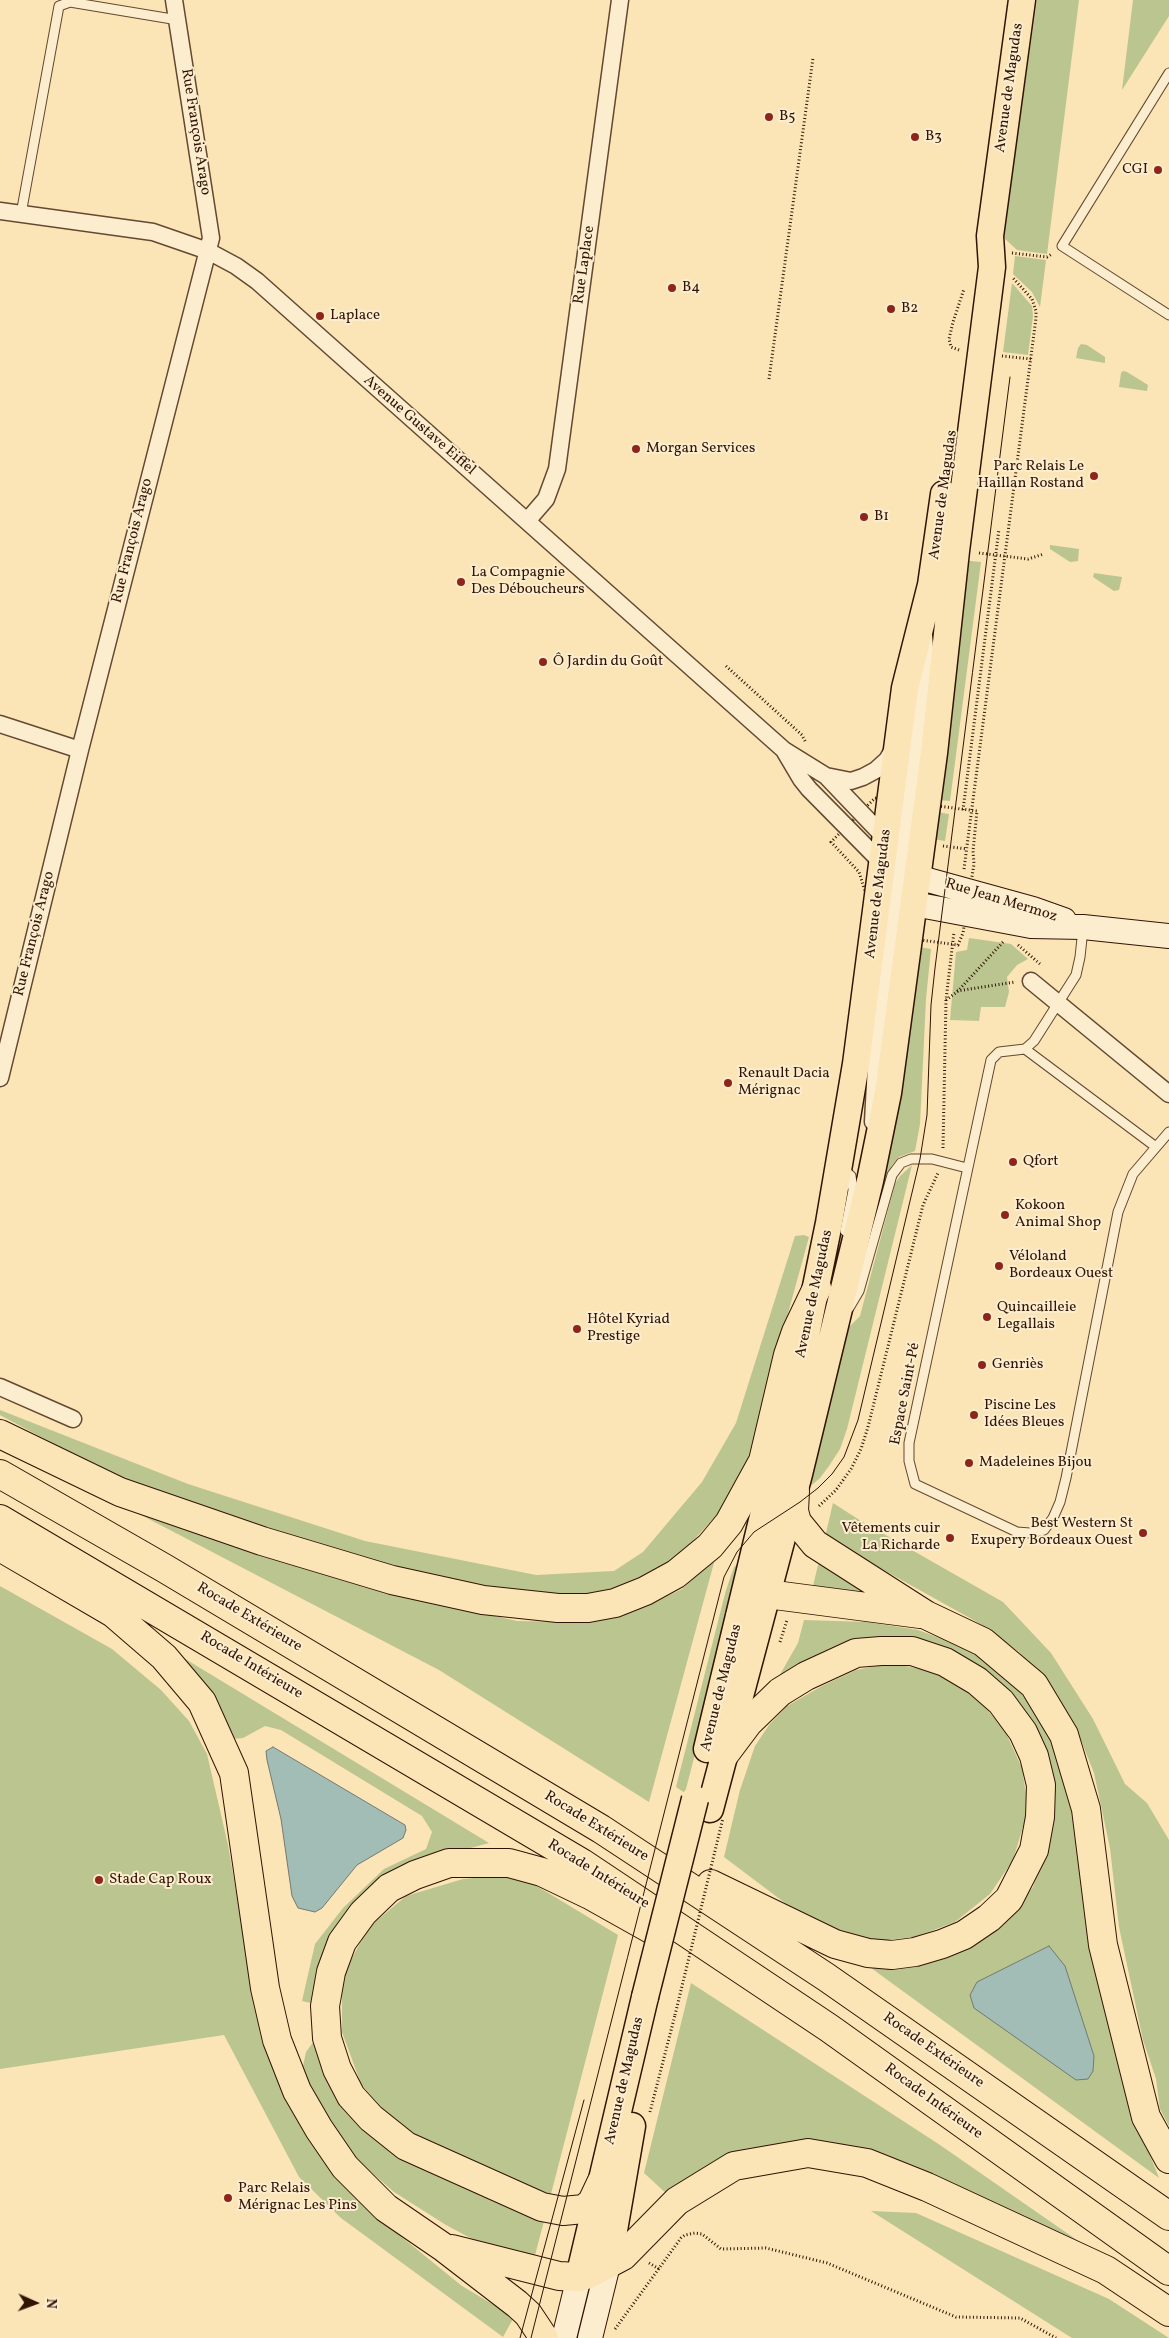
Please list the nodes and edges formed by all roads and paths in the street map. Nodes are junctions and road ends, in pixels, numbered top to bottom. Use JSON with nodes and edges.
{"nodes":[{"id":1,"x":174,"y":0,"type":"edge"},
{"id":2,"x":620,"y":0,"type":"edge"},
{"id":3,"x":1022,"y":0,"type":"edge"},
{"id":4,"x":178,"y":20,"type":"junction"},
{"id":5,"x":814,"y":58,"type":"dead end"},
{"id":6,"x":1169,"y":73,"type":"edge"},
{"id":7,"x":0,"y":211,"type":"edge"},
{"id":8,"x":21,"y":214,"type":"junction"},
{"id":9,"x":990,"y":236,"type":"junction"},
{"id":10,"x":208,"y":251,"type":"junction"},
{"id":11,"x":1012,"y":253,"type":"dead end"},
{"id":12,"x":1047,"y":257,"type":"dead end"},
{"id":13,"x":1009,"y":274,"type":"dead end"},
{"id":14,"x":1169,"y":315,"type":"edge"},
{"id":15,"x":769,"y":379,"type":"dead end"},
{"id":16,"x":527,"y":521,"type":"junction"},
{"id":17,"x":1000,"y":529,"type":"dead end"},
{"id":18,"x":956,"y":551,"type":"junction"},
{"id":19,"x":1044,"y":554,"type":"dead end"},
{"id":20,"x":996,"y":555,"type":"junction"},
{"id":21,"x":1004,"y":556,"type":"junction"},
{"id":22,"x":919,"y":631,"type":"junction"},
{"id":23,"x":726,"y":666,"type":"dead end"},
{"id":24,"x":0,"y":724,"type":"edge"},
{"id":25,"x":897,"y":742,"type":"junction"},
{"id":26,"x":80,"y":750,"type":"junction"},
{"id":27,"x":784,"y":750,"type":"junction"},
{"id":28,"x":811,"y":766,"type":"junction"},
{"id":29,"x":826,"y":776,"type":"junction"},
{"id":30,"x":963,"y":810,"type":"dead end"},
{"id":31,"x":886,"y":838,"type":"junction"},
{"id":32,"x":967,"y":849,"type":"junction"},
{"id":33,"x":965,"y":864,"type":"dead end"},
{"id":34,"x":908,"y":865,"type":"junction"},
{"id":35,"x":914,"y":904,"type":"junction"},
{"id":36,"x":1023,"y":924,"type":"junction"},
{"id":37,"x":1083,"y":927,"type":"junction"},
{"id":38,"x":1169,"y":936,"type":"edge"},
{"id":39,"x":1031,"y":981,"type":"joint"},
{"id":40,"x":957,"y":992,"type":"junction"},
{"id":41,"x":1058,"y":1004,"type":"junction"},
{"id":42,"x":1024,"y":1049,"type":"junction"},
{"id":43,"x":0,"y":1078,"type":"edge"},
{"id":44,"x":1169,"y":1094,"type":"edge"},
{"id":45,"x":1169,"y":1132,"type":"edge"},
{"id":46,"x":1156,"y":1147,"type":"junction"},
{"id":47,"x":876,"y":1156,"type":"junction"},
{"id":48,"x":941,"y":1162,"type":"junction"},
{"id":49,"x":839,"y":1167,"type":"junction"},
{"id":50,"x":967,"y":1168,"type":"junction"},
{"id":51,"x":844,"y":1237,"type":"dead end"},
{"id":52,"x":838,"y":1272,"type":"dead end"},
{"id":53,"x":817,"y":1288,"type":"junction"},
{"id":54,"x":836,"y":1320,"type":"junction"},
{"id":55,"x":0,"y":1387,"type":"edge"},
{"id":56,"x":73,"y":1419,"type":"dead end"},
{"id":57,"x":0,"y":1434,"type":"edge"},
{"id":58,"x":0,"y":1474,"type":"edge"},
{"id":59,"x":795,"y":1491,"type":"junction"},
{"id":60,"x":0,"y":1519,"type":"edge"},
{"id":61,"x":807,"y":1535,"type":"junction"},
{"id":62,"x":0,"y":1547,"type":"edge"},
{"id":63,"x":780,"y":1596,"type":"junction"},
{"id":64,"x":926,"y":1615,"type":"junction"},
{"id":65,"x":740,"y":1617,"type":"junction"},
{"id":66,"x":777,"y":1649,"type":"dead end"},
{"id":67,"x":724,"y":1755,"type":"junction"},
{"id":68,"x":710,"y":1809,"type":"junction"},
{"id":69,"x":601,"y":1829,"type":"junction"},
{"id":70,"x":660,"y":2006,"type":"junction"},
{"id":71,"x":829,"y":2028,"type":"junction"},
{"id":72,"x":1169,"y":2160,"type":"edge"},
{"id":73,"x":601,"y":2183,"type":"junction"},
{"id":74,"x":1169,"y":2216,"type":"edge"},
{"id":75,"x":443,"y":2247,"type":"junction"},
{"id":76,"x":608,"y":2265,"type":"junction"},
{"id":77,"x":1169,"y":2271,"type":"edge"},
{"id":78,"x":579,"y":2277,"type":"junction"},
{"id":79,"x":1169,"y":2312,"type":"edge"},
{"id":80,"x":620,"y":2322,"type":"dead end"},
{"id":81,"x":544,"y":2338,"type":"edge"},
{"id":82,"x":564,"y":2338,"type":"edge"},
{"id":83,"x":590,"y":2338,"type":"edge"},
{"id":84,"x":1056,"y":2338,"type":"edge"}],
"edges":[{"from":1,"to":4,"type":"street","name":"Rue François Arago"},
{"from":2,"to":16,"type":"street","name":"Rue Laplace"},
{"from":3,"to":9,"type":"main road","name":"Avenue de Magudas"},
{"from":4,"to":8,"type":"lane"},
{"from":4,"to":10,"type":"street","name":"Rue François Arago"},
{"from":5,"to":15,"type":"path"},
{"from":6,"to":14,"type":"lane"},
{"from":7,"to":8,"type":"street","name":"Avenue Gustave Eiffel"},
{"from":8,"to":10,"type":"street","name":"Avenue Gustave Eiffel"},
{"from":9,"to":18,"type":"main road","name":"Avenue de Magudas"},
{"from":9,"to":22,"type":"main road","name":"Avenue de Magudas"},
{"from":10,"to":16,"type":"street","name":"Avenue Gustave Eiffel"},
{"from":10,"to":26,"type":"street","name":"Rue François Arago"},
{"from":11,"to":12,"type":"path"},
{"from":13,"to":21,"type":"path"},
{"from":16,"to":27,"type":"street","name":"Avenue Gustave Eiffel"},
{"from":17,"to":20,"type":"path"},
{"from":18,"to":20,"type":"path"},
{"from":18,"to":34,"type":"main road","name":"Avenue de Magudas"},
{"from":19,"to":21,"type":"path"},
{"from":20,"to":21,"type":"path"},
{"from":20,"to":30,"type":"path"},
{"from":21,"to":32,"type":"path"},
{"from":22,"to":25,"type":"main road","name":"Avenue de Magudas"},
{"from":22,"to":34,"type":"main road"},
{"from":23,"to":28,"type":"path"},
{"from":24,"to":26,"type":"street"},
{"from":25,"to":29,"type":"street","name":"Avenue Gustave Eiffel"},
{"from":25,"to":31,"type":"main road","name":"Avenue de Magudas"},
{"from":26,"to":43,"type":"street","name":"Rue François Arago"},
{"from":27,"to":28,"type":"street","name":"Avenue Gustave Eiffel"},
{"from":27,"to":34,"type":"street","name":"Avenue Gustave Eiffel"},
{"from":28,"to":29,"type":"street","name":"Avenue Gustave Eiffel"},
{"from":29,"to":31,"type":"street","name":"Avenue Gustave Eiffel"},
{"from":31,"to":34,"type":"main road","name":"Avenue de Magudas"},
{"from":32,"to":33,"type":"path"},
{"from":32,"to":34,"type":"path"},
{"from":34,"to":35,"type":"main road","name":"Avenue de Magudas"},
{"from":34,"to":37,"type":"main road","name":"Rue Jean Mermoz"},
{"from":34,"to":47,"type":"street"},
{"from":34,"to":49,"type":"main road","name":"Avenue de Magudas"},
{"from":35,"to":36,"type":"main road","name":"Rue Jean Mermoz"},
{"from":35,"to":47,"type":"main road","name":"Avenue de Magudas"},
{"from":36,"to":37,"type":"main road","name":"Rue Jean Mermoz"},
{"from":36,"to":40,"type":"path"},
{"from":37,"to":38,"type":"main road","name":"Rue Jean Mermoz"},
{"from":37,"to":41,"type":"lane"},
{"from":39,"to":40,"type":"path"},
{"from":39,"to":41,"type":"street"},
{"from":40,"to":48,"type":"path"},
{"from":41,"to":42,"type":"lane"},
{"from":41,"to":44,"type":"street"},
{"from":42,"to":46,"type":"lane"},
{"from":42,"to":50,"type":"lane","name":"Espace Saint-Pé"},
{"from":45,"to":46,"type":"lane","name":"Espace Saint-Pé"},
{"from":46,"to":50,"type":"lane","name":"Espace Saint-Pé"},
{"from":47,"to":54,"type":"main road","name":"Avenue de Magudas"},
{"from":48,"to":50,"type":"lane"},
{"from":48,"to":54,"type":"lane"},
{"from":48,"to":61,"type":"path"},
{"from":49,"to":51,"type":"lane"},
{"from":49,"to":53,"type":"main road","name":"Avenue de Magudas"},
{"from":52,"to":54,"type":"lane"},
{"from":53,"to":57,"type":"highway"},
{"from":53,"to":65,"type":"main road","name":"Avenue de Magudas"},
{"from":54,"to":59,"type":"main road","name":"Avenue de Magudas"},
{"from":55,"to":56,"type":"street"},
{"from":58,"to":69,"type":"highway","name":"Rocade Extérieure"},
{"from":59,"to":61,"type":"highway"},
{"from":59,"to":63,"type":"main road","name":"Avenue de Magudas"},
{"from":60,"to":71,"type":"highway","name":"Rocade Intérieure"},
{"from":61,"to":64,"type":"highway"},
{"from":62,"to":75,"type":"highway"},
{"from":63,"to":64,"type":"highway"},
{"from":63,"to":65,"type":"highway"},
{"from":63,"to":66,"type":"path"},
{"from":63,"to":67,"type":"main road","name":"Avenue de Magudas"},
{"from":64,"to":72,"type":"highway"},
{"from":65,"to":68,"type":"main road","name":"Avenue de Magudas"},
{"from":67,"to":68,"type":"main road","name":"Avenue de Magudas"},
{"from":67,"to":69,"type":"highway"},
{"from":68,"to":70,"type":"main road","name":"Avenue de Magudas","bridge":true},
{"from":68,"to":70,"type":"path","bridge":true},
{"from":69,"to":74,"type":"highway","name":"Rocade Extérieure"},
{"from":70,"to":73,"type":"main road","name":"Avenue de Magudas"},
{"from":70,"to":76,"type":"main road","name":"Avenue de Magudas"},
{"from":71,"to":73,"type":"highway"},
{"from":71,"to":77,"type":"highway","name":"Rocade Intérieure"},
{"from":73,"to":78,"type":"main road","name":"Avenue de Magudas"},
{"from":75,"to":78,"type":"highway"},
{"from":75,"to":81,"type":"highway"},
{"from":76,"to":78,"type":"highway"},
{"from":76,"to":79,"type":"highway"},
{"from":76,"to":83,"type":"main road","name":"Avenue de Magudas"},
{"from":78,"to":82,"type":"main road","name":"Avenue de Magudas"},
{"from":80,"to":84,"type":"path"}]}
